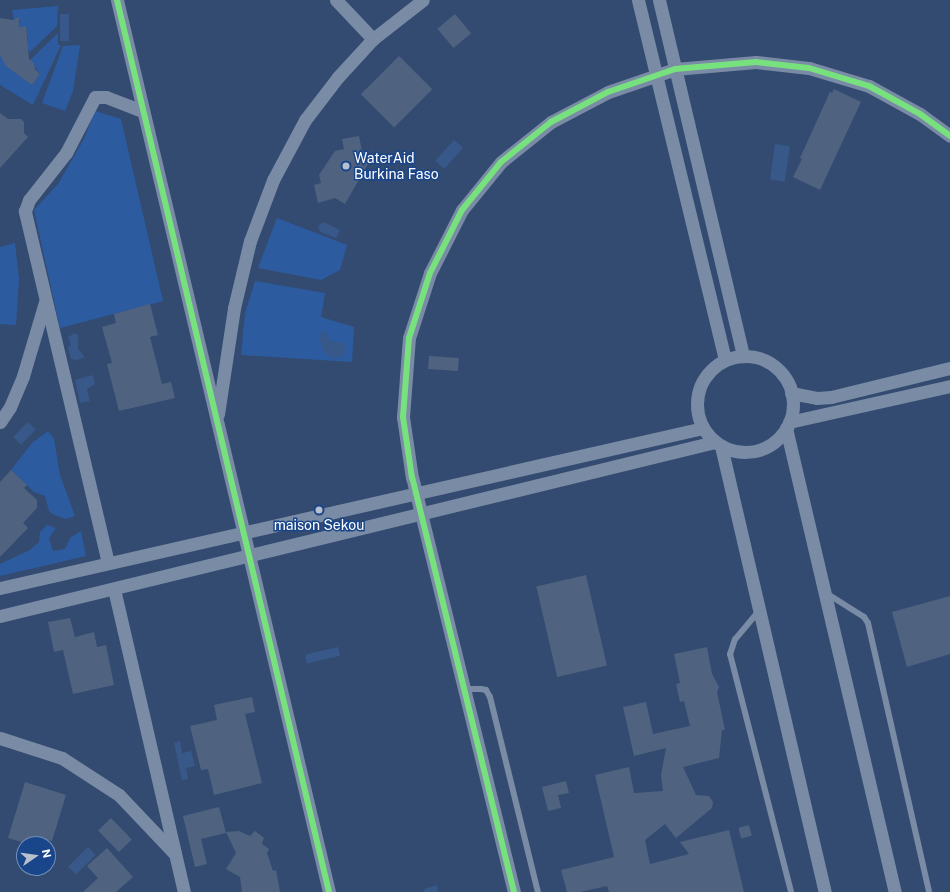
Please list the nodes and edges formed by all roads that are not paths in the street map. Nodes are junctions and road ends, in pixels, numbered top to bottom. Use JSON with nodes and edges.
{"nodes":[{"id":1,"x":117,"y":0,"type":"edge"},
{"id":2,"x":336,"y":0,"type":"edge"},
{"id":3,"x":423,"y":0,"type":"edge"},
{"id":4,"x":638,"y":0,"type":"edge"},
{"id":5,"x":659,"y":0,"type":"edge"},
{"id":6,"x":373,"y":39,"type":"junction"},
{"id":7,"x":675,"y":69,"type":"junction"},
{"id":8,"x":656,"y":74,"type":"junction"},
{"id":9,"x":143,"y":111,"type":"junction"},
{"id":10,"x":950,"y":136,"type":"edge"},
{"id":11,"x":45,"y":302,"type":"junction"},
{"id":12,"x":743,"y":356,"type":"junction"},
{"id":13,"x":725,"y":360,"type":"junction"},
{"id":14,"x":950,"y":368,"type":"edge"},
{"id":15,"x":950,"y":386,"type":"edge"},
{"id":16,"x":791,"y":393,"type":"junction"},
{"id":17,"x":217,"y":421,"type":"junction"},
{"id":18,"x":0,"y":422,"type":"edge"},
{"id":19,"x":788,"y":425,"type":"junction"},
{"id":20,"x":703,"y":428,"type":"junction"},
{"id":21,"x":718,"y":444,"type":"junction"},
{"id":22,"x":416,"y":494,"type":"junction"},
{"id":23,"x":421,"y":514,"type":"junction"},
{"id":24,"x":243,"y":532,"type":"junction"},
{"id":25,"x":250,"y":555,"type":"junction"},
{"id":26,"x":108,"y":563,"type":"junction"},
{"id":27,"x":0,"y":588,"type":"edge"},
{"id":28,"x":114,"y":589,"type":"junction"},
{"id":29,"x":825,"y":593,"type":"junction"},
{"id":30,"x":759,"y":610,"type":"junction"},
{"id":31,"x":0,"y":616,"type":"edge"},
{"id":32,"x":464,"y":689,"type":"junction"},
{"id":33,"x":0,"y":738,"type":"edge"},
{"id":34,"x":175,"y":854,"type":"junction"},
{"id":35,"x":184,"y":892,"type":"edge"},
{"id":36,"x":329,"y":892,"type":"edge"},
{"id":37,"x":514,"y":892,"type":"edge"},
{"id":38,"x":538,"y":892,"type":"edge"},
{"id":39,"x":790,"y":892,"type":"edge"},
{"id":40,"x":825,"y":892,"type":"edge"},
{"id":41,"x":895,"y":892,"type":"edge"},
{"id":42,"x":929,"y":892,"type":"edge"}],
"edges":[{"from":1,"to":9,"type":"street"},
{"from":2,"to":6,"type":"street"},
{"from":3,"to":6,"type":"street"},
{"from":4,"to":8,"type":"street"},
{"from":5,"to":7,"type":"street"},
{"from":6,"to":17,"type":"street"},
{"from":7,"to":8,"type":"street"},
{"from":7,"to":10,"type":"street"},
{"from":7,"to":12,"type":"street"},
{"from":8,"to":13,"type":"street"},
{"from":8,"to":22,"type":"street"},
{"from":9,"to":11,"type":"street"},
{"from":9,"to":17,"type":"street"},
{"from":11,"to":18,"type":"street"},
{"from":11,"to":26,"type":"street"},
{"from":12,"to":13,"type":"street"},
{"from":12,"to":16,"type":"street"},
{"from":13,"to":20,"type":"street"},
{"from":14,"to":16,"type":"street"},
{"from":15,"to":19,"type":"street"},
{"from":16,"to":19,"type":"street"},
{"from":17,"to":24,"type":"street"},
{"from":19,"to":21,"type":"street"},
{"from":19,"to":29,"type":"street"},
{"from":20,"to":21,"type":"street"},
{"from":20,"to":22,"type":"street"},
{"from":21,"to":23,"type":"street"},
{"from":21,"to":30,"type":"street"},
{"from":22,"to":23,"type":"street"},
{"from":22,"to":24,"type":"street"},
{"from":23,"to":25,"type":"street"},
{"from":23,"to":32,"type":"street"},
{"from":24,"to":25,"type":"street"},
{"from":24,"to":26,"type":"street"},
{"from":25,"to":28,"type":"street"},
{"from":25,"to":36,"type":"street"},
{"from":26,"to":27,"type":"street"},
{"from":28,"to":31,"type":"street"},
{"from":28,"to":34,"type":"street"},
{"from":29,"to":41,"type":"street"},
{"from":29,"to":42,"type":"lane"},
{"from":30,"to":39,"type":"lane"},
{"from":30,"to":40,"type":"street"},
{"from":32,"to":37,"type":"street"},
{"from":32,"to":38,"type":"lane"},
{"from":33,"to":34,"type":"street"},
{"from":34,"to":35,"type":"street"}]}
